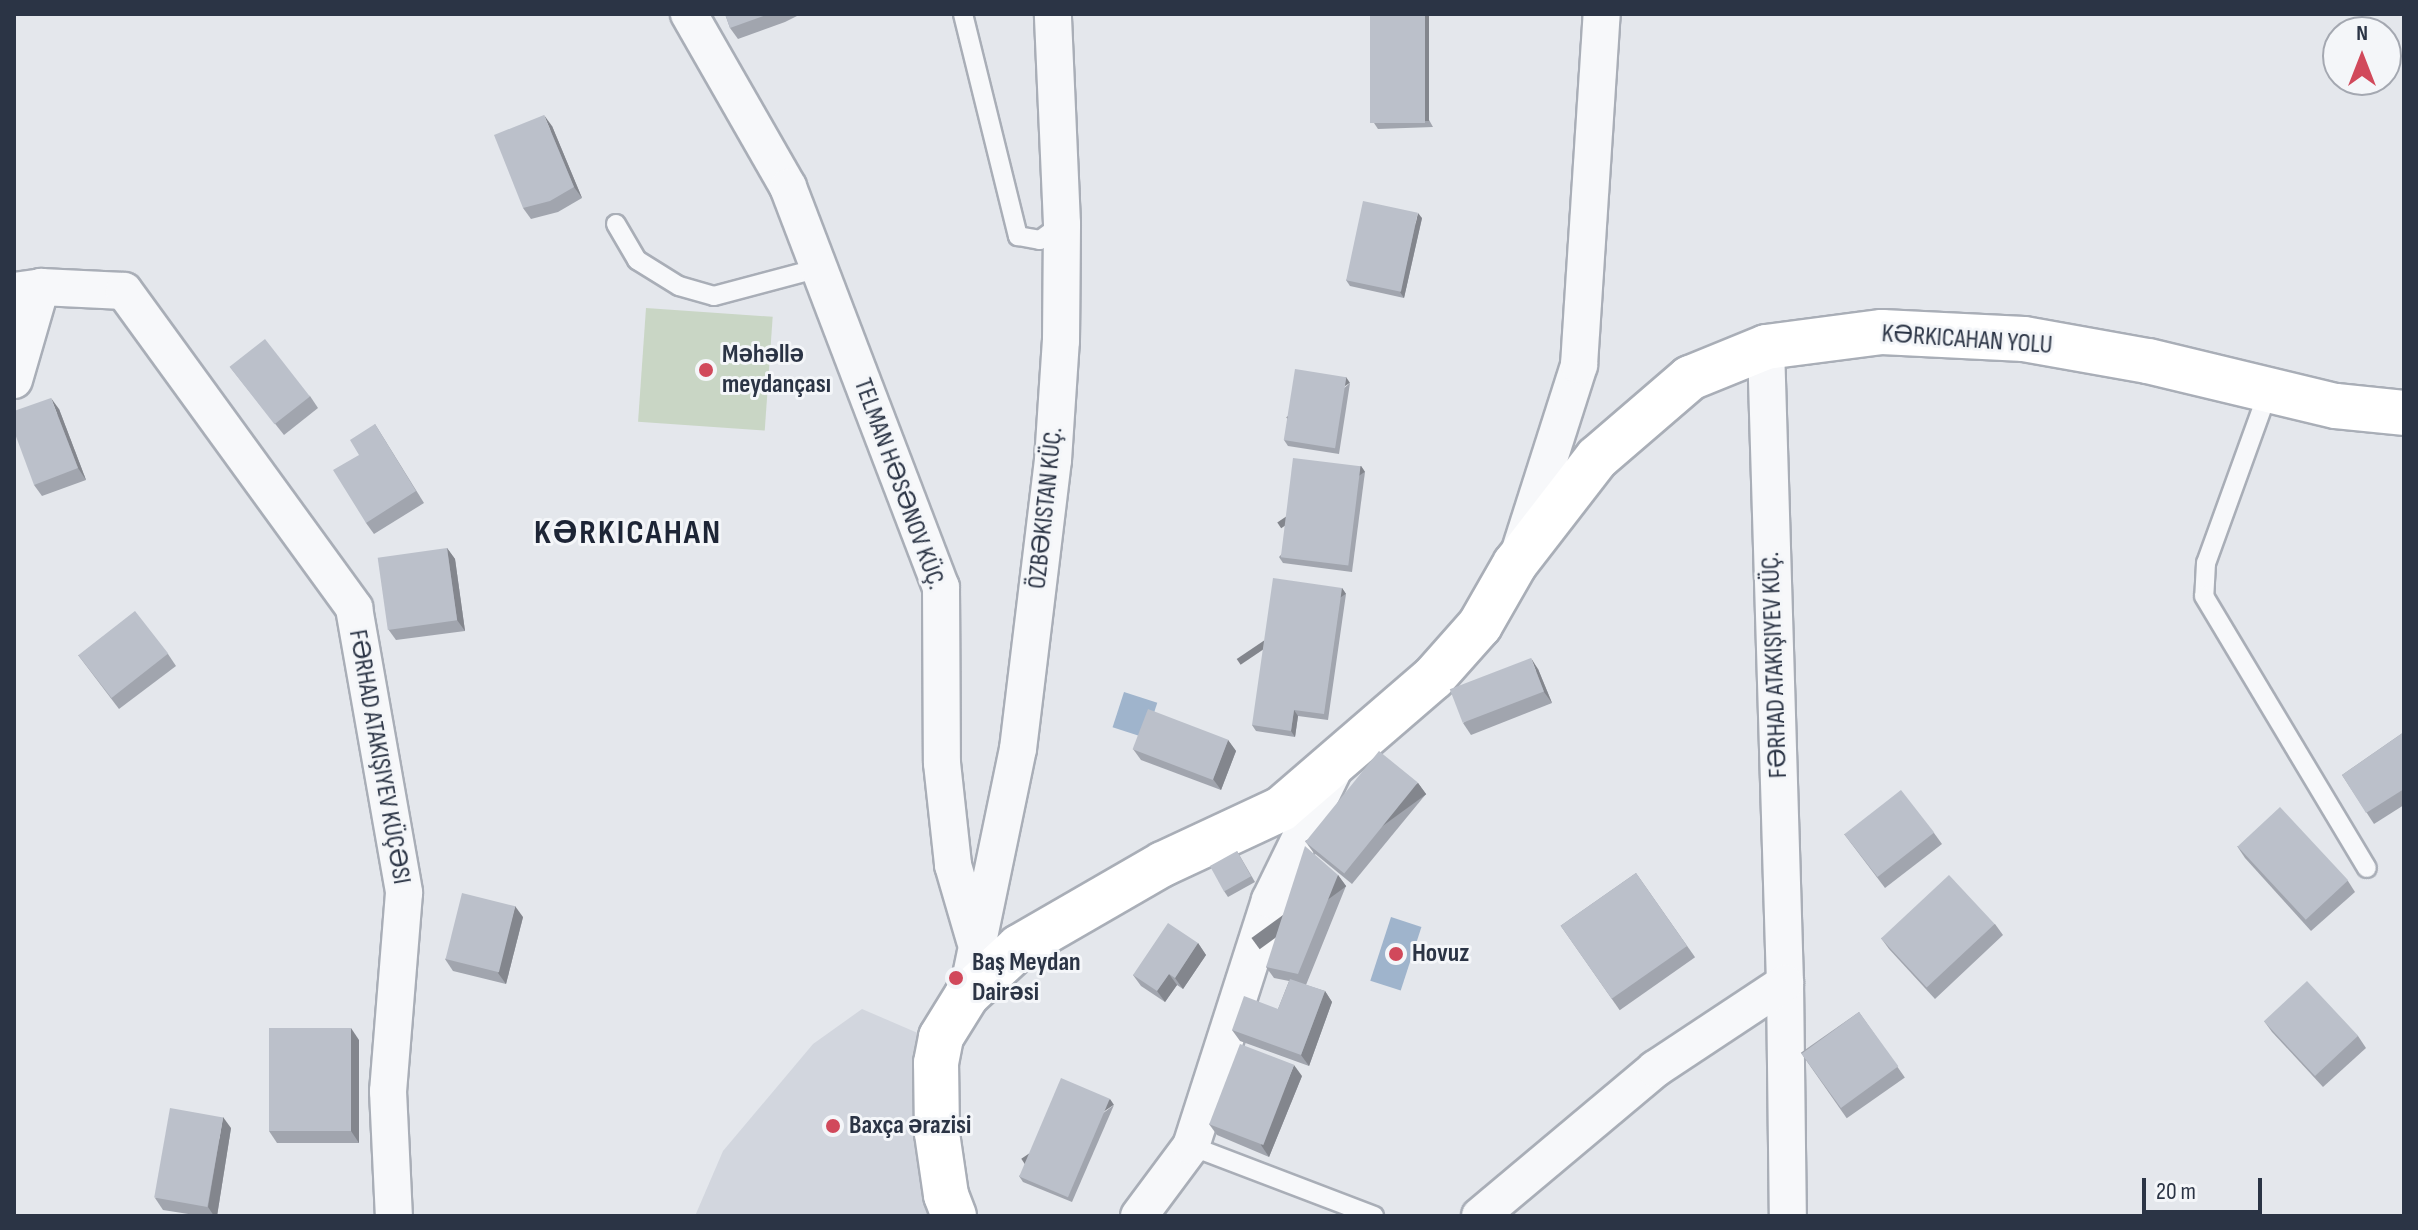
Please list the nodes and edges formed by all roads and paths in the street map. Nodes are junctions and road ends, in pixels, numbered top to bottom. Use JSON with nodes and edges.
{"nodes":[{"id":1,"x":689,"y":14,"type":"edge"},
{"id":2,"x":963,"y":14,"type":"edge"},
{"id":3,"x":1053,"y":14,"type":"edge"},
{"id":4,"x":1602,"y":14,"type":"edge"},
{"id":5,"x":616,"y":224,"type":"dead end"},
{"id":6,"x":1062,"y":224,"type":"junction"},
{"id":7,"x":819,"y":268,"type":"junction"},
{"id":8,"x":28,"y":289,"type":"edge"},
{"id":9,"x":1766,"y":347,"type":"junction"},
{"id":10,"x":14,"y":380,"type":"edge"},
{"id":11,"x":2268,"y":392,"type":"junction"},
{"id":12,"x":2404,"y":413,"type":"edge"},
{"id":13,"x":1515,"y":564,"type":"junction"},
{"id":14,"x":1342,"y":754,"type":"junction"},
{"id":15,"x":2367,"y":868,"type":"dead end"},
{"id":16,"x":976,"y":942,"type":"junction"},
{"id":17,"x":1785,"y":983,"type":"junction"},
{"id":18,"x":967,"y":995,"type":"junction"},
{"id":19,"x":1191,"y":1146,"type":"junction"},
{"id":20,"x":394,"y":1216,"type":"edge"},
{"id":21,"x":954,"y":1216,"type":"edge"},
{"id":22,"x":1139,"y":1216,"type":"edge"},
{"id":23,"x":1374,"y":1216,"type":"edge"},
{"id":24,"x":1480,"y":1216,"type":"edge"},
{"id":25,"x":1788,"y":1216,"type":"edge"}],
"edges":[{"from":1,"to":7,"type":"street","name":"TELMAN HƏSƏNOV KÜÇ."},
{"from":2,"to":6,"type":"lane"},
{"from":3,"to":6,"type":"street","name":"ÖZBƏKISTAN KÜÇ."},
{"from":4,"to":13,"type":"street"},
{"from":5,"to":7,"type":"lane"},
{"from":6,"to":16,"type":"street","name":"ÖZBƏKISTAN KÜÇ."},
{"from":7,"to":16,"type":"street","name":"TELMAN HƏSƏNOV KÜÇ."},
{"from":8,"to":10,"type":"street"},
{"from":8,"to":20,"type":"street","name":"FƏRHAD ATAKIŞIYEV KÜÇƏSI"},
{"from":9,"to":11,"type":"street","name":"KƏRKICAHAN YOLU"},
{"from":9,"to":13,"type":"street","name":"KƏRKICAHAN YOLU"},
{"from":9,"to":17,"type":"street","name":"FƏRHAD ATAKIŞIYEV KÜÇ."},
{"from":11,"to":12,"type":"street","name":"KƏRKICAHAN YOLU"},
{"from":11,"to":15,"type":"lane"},
{"from":13,"to":14,"type":"street","name":"KƏRKICAHAN YOLU"},
{"from":14,"to":18,"type":"street","name":"KƏRKICAHAN YOLU"},
{"from":14,"to":19,"type":"street"},
{"from":16,"to":18,"type":"street","name":"ÖZBƏKISTAN KÜÇ."},
{"from":17,"to":24,"type":"street"},
{"from":17,"to":25,"type":"street","name":"FƏRHAD ATAKIŞIYEV KÜÇ."},
{"from":18,"to":21,"type":"street","name":"KƏRKICAHAN YOLU"},
{"from":19,"to":22,"type":"street"},
{"from":19,"to":23,"type":"lane"}]}
